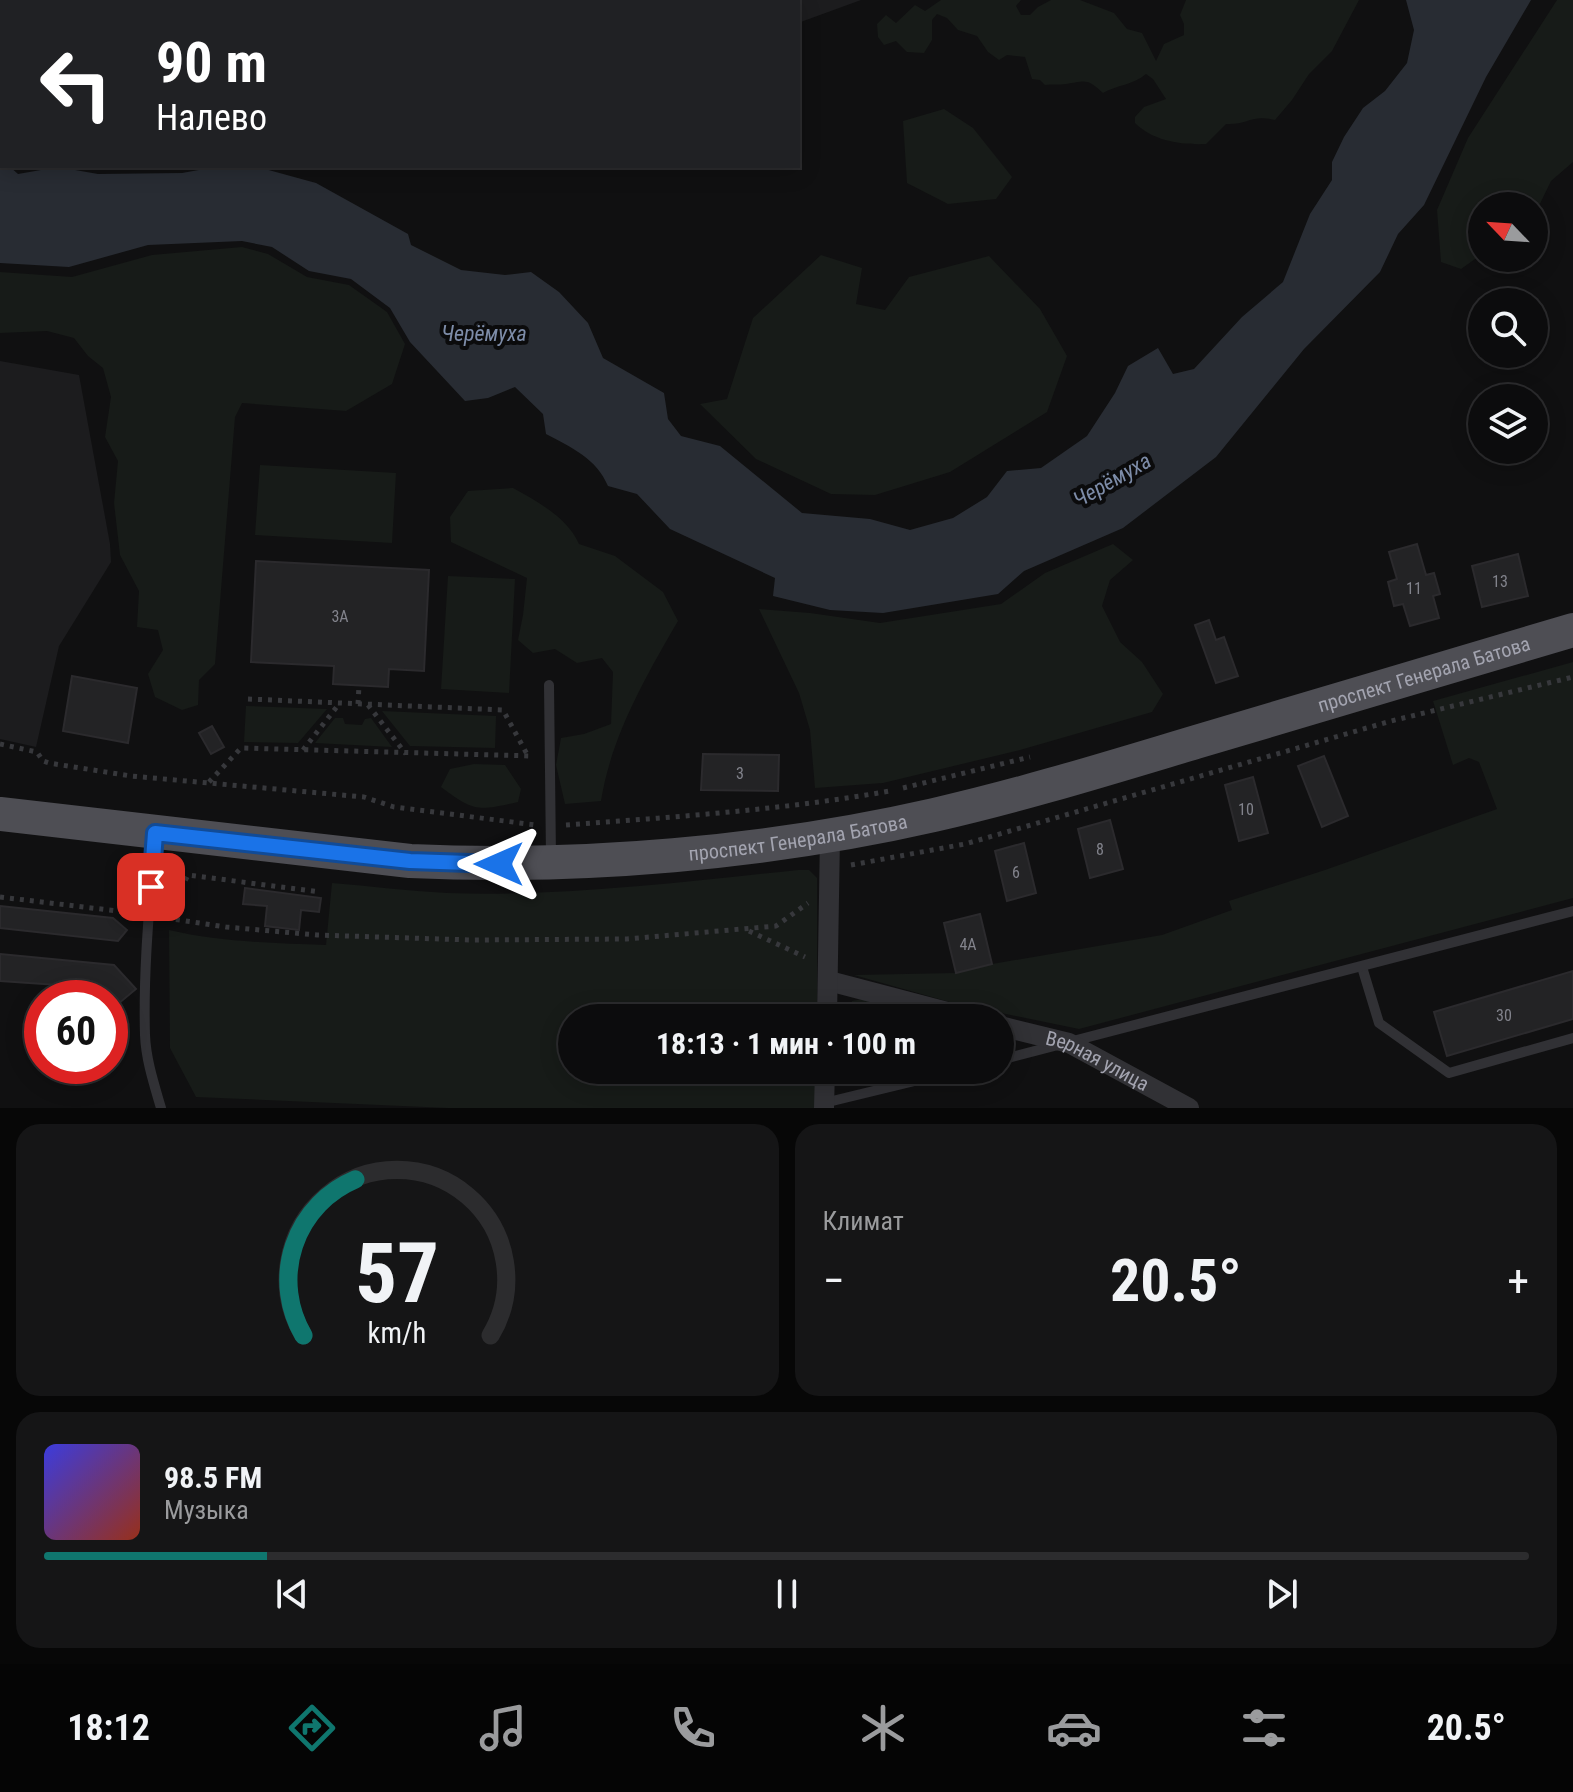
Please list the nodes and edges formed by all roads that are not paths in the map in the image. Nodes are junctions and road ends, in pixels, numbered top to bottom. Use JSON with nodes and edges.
{"nodes":[{"id":1,"x":1573,"y":630,"type":"edge"},
{"id":2,"x":549,"y":685,"type":"dead end"},
{"id":3,"x":0,"y":814,"type":"edge"},
{"id":4,"x":155,"y":833,"type":"junction"},
{"id":5,"x":830,"y":836,"type":"junction"},
{"id":6,"x":551,"y":863,"type":"junction"},
{"id":7,"x":1573,"y":911,"type":"edge"},
{"id":8,"x":1362,"y":967,"type":"junction"},
{"id":9,"x":829,"y":981,"type":"junction"},
{"id":10,"x":828,"y":1004,"type":"edge"},
{"id":11,"x":917,"y":1004,"type":"edge"},
{"id":12,"x":1014,"y":1029,"type":"edge"},
{"id":13,"x":1573,"y":1038,"type":"edge"},
{"id":14,"x":1069,"y":1043,"type":"junction"},
{"id":15,"x":1014,"y":1057,"type":"edge"},
{"id":16,"x":825,"y":1084,"type":"edge"},
{"id":17,"x":907,"y":1084,"type":"edge"},
{"id":18,"x":824,"y":1106,"type":"edge"},
{"id":19,"x":161,"y":1108,"type":"edge"},
{"id":20,"x":1189,"y":1108,"type":"edge"}],
"edges":[{"from":1,"to":5,"type":"main road","name":"проспект Генерала Батова"},
{"from":2,"to":6,"type":"lane"},
{"from":3,"to":4,"type":"main road","name":"проспект Генерала Батова"},
{"from":4,"to":6,"type":"main road","name":"проспект Генерала Батова"},
{"from":4,"to":19,"type":"lane"},
{"from":5,"to":6,"type":"main road","name":"проспект Генерала Батова"},
{"from":5,"to":9,"type":"street"},
{"from":7,"to":8,"type":"lane"},
{"from":8,"to":13,"type":"lane"},
{"from":8,"to":14,"type":"lane"},
{"from":9,"to":10,"type":"street"},
{"from":9,"to":11,"type":"street"},
{"from":12,"to":14,"type":"street","name":"Верная улица"},
{"from":14,"to":15,"type":"lane"},
{"from":14,"to":20,"type":"street","name":"Верная улица"},
{"from":16,"to":18,"type":"street"},
{"from":17,"to":18,"type":"lane"}]}
